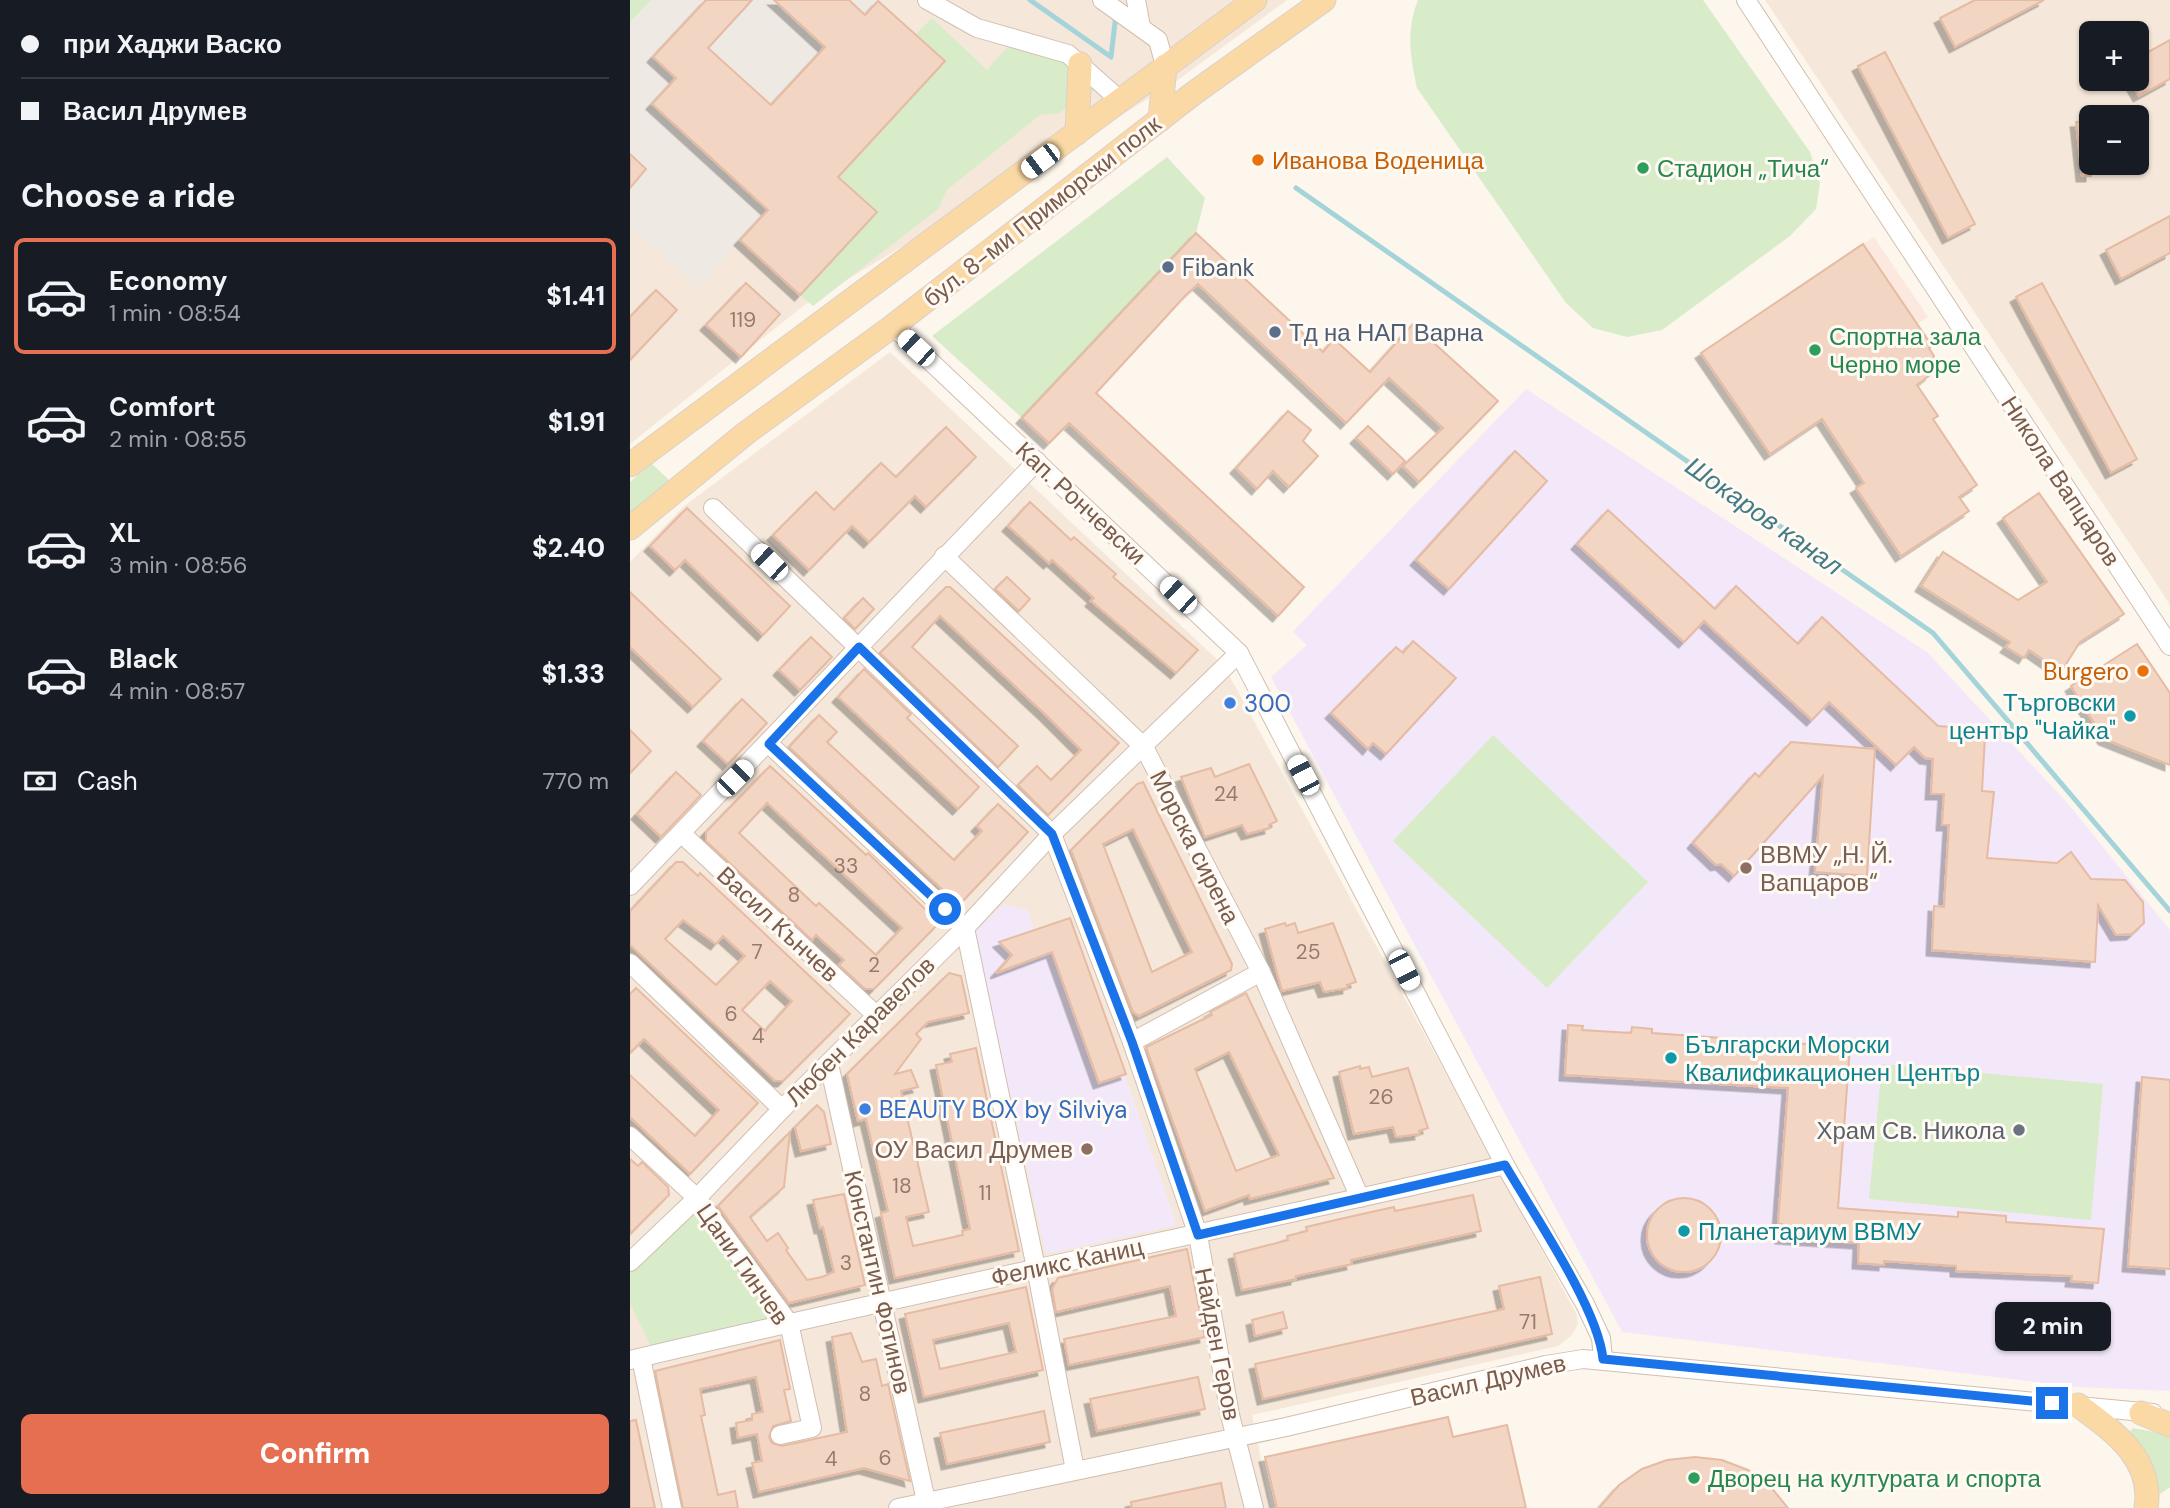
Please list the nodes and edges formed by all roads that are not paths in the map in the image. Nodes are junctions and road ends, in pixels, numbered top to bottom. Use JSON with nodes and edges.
{"nodes":[{"id":1,"x":927,"y":0,"type":"edge"},
{"id":2,"x":1136,"y":0,"type":"edge"},
{"id":3,"x":1255,"y":0,"type":"edge"},
{"id":4,"x":1324,"y":0,"type":"edge"},
{"id":5,"x":1746,"y":0,"type":"edge"},
{"id":6,"x":1104,"y":1,"type":"edge"},
{"id":7,"x":1135,"y":24,"type":"junction"},
{"id":8,"x":1080,"y":64,"type":"junction"},
{"id":9,"x":1165,"y":66,"type":"junction"},
{"id":10,"x":1121,"y":101,"type":"junction"},
{"id":11,"x":1160,"y":120,"type":"junction"},
{"id":12,"x":1077,"y":133,"type":"junction"},
{"id":13,"x":893,"y":326,"type":"junction"},
{"id":14,"x":1037,"y":461,"type":"junction"},
{"id":15,"x":630,"y":465,"type":"edge"},
{"id":16,"x":713,"y":509,"type":"dead end"},
{"id":17,"x":630,"y":528,"type":"edge"},
{"id":18,"x":944,"y":556,"type":"junction"},
{"id":19,"x":2170,"y":646,"type":"edge"},
{"id":20,"x":859,"y":647,"type":"junction"},
{"id":21,"x":1239,"y":653,"type":"junction"},
{"id":22,"x":769,"y":744,"type":"junction"},
{"id":23,"x":1144,"y":747,"type":"junction"},
{"id":24,"x":681,"y":833,"type":"junction"},
{"id":25,"x":1052,"y":834,"type":"junction"},
{"id":26,"x":630,"y":886,"type":"edge"},
{"id":27,"x":965,"y":928,"type":"junction"},
{"id":28,"x":630,"y":963,"type":"edge"},
{"id":29,"x":1261,"y":972,"type":"junction"},
{"id":30,"x":876,"y":1016,"type":"junction"},
{"id":31,"x":1132,"y":1042,"type":"junction"},
{"id":32,"x":829,"y":1063,"type":"junction"},
{"id":33,"x":782,"y":1109,"type":"junction"},
{"id":34,"x":630,"y":1136,"type":"edge"},
{"id":35,"x":1505,"y":1165,"type":"junction"},
{"id":36,"x":697,"y":1198,"type":"junction"},
{"id":37,"x":1360,"y":1198,"type":"junction"},
{"id":38,"x":1198,"y":1235,"type":"junction"},
{"id":39,"x":630,"y":1262,"type":"edge"},
{"id":40,"x":1036,"y":1268,"type":"junction"},
{"id":41,"x":883,"y":1301,"type":"junction"},
{"id":42,"x":789,"y":1323,"type":"junction"},
{"id":43,"x":636,"y":1359,"type":"edge"},
{"id":44,"x":1603,"y":1359,"type":"junction"},
{"id":45,"x":2078,"y":1405,"type":"junction"},
{"id":46,"x":2141,"y":1413,"type":"junction"},
{"id":47,"x":2170,"y":1414,"type":"edge"},
{"id":48,"x":2170,"y":1425,"type":"edge"},
{"id":49,"x":780,"y":1435,"type":"dead end"},
{"id":50,"x":1236,"y":1437,"type":"junction"},
{"id":51,"x":1075,"y":1470,"type":"junction"},
{"id":52,"x":932,"y":1503,"type":"edge"},
{"id":53,"x":672,"y":1508,"type":"edge"},
{"id":54,"x":898,"y":1508,"type":"edge"},
{"id":55,"x":1254,"y":1508,"type":"edge"},
{"id":56,"x":2146,"y":1508,"type":"edge"}],
"edges":[{"from":1,"to":8,"type":"street"},
{"from":2,"to":7,"type":"street"},
{"from":3,"to":9,"type":"main road","name":"бул. 8-ми Приморски полк"},
{"from":4,"to":11,"type":"main road","name":"бул. 8-ми Приморски полк"},
{"from":5,"to":19,"type":"street","name":"Никола Вапцаров"},
{"from":6,"to":7,"type":"street"},
{"from":7,"to":9,"type":"street"},
{"from":8,"to":10,"type":"street"},
{"from":8,"to":12,"type":"main road"},
{"from":9,"to":10,"type":"main road","name":"бул. 8-ми Приморски полк"},
{"from":9,"to":11,"type":"main road"},
{"from":10,"to":11,"type":"main road"},
{"from":10,"to":12,"type":"main road","name":"бул. 8-ми Приморски полк"},
{"from":11,"to":13,"type":"main road","name":"бул. 8-ми Приморски полк"},
{"from":12,"to":15,"type":"main road","name":"бул. 8-ми Приморски полк"},
{"from":13,"to":14,"type":"street","name":"Кап. Рончевски"},
{"from":13,"to":17,"type":"main road","name":"бул. 8-ми Приморски полк"},
{"from":14,"to":18,"type":"street"},
{"from":14,"to":21,"type":"street","name":"Кап. Рончевски"},
{"from":16,"to":20,"type":"street","name":"Найден Геров"},
{"from":18,"to":20,"type":"street"},
{"from":18,"to":23,"type":"street","name":"Морска сирена"},
{"from":20,"to":22,"type":"street"},
{"from":20,"to":25,"type":"street","name":"Найден Геров"},
{"from":21,"to":23,"type":"street","name":"Любен Каравелов"},
{"from":21,"to":35,"type":"street","name":"Кап. Рончевски"},
{"from":22,"to":24,"type":"street"},
{"from":22,"to":27,"type":"street"},
{"from":23,"to":25,"type":"street","name":"Любен Каравелов"},
{"from":23,"to":29,"type":"street","name":"Морска сирена"},
{"from":24,"to":26,"type":"street"},
{"from":24,"to":30,"type":"street","name":"Васил Кънчев"},
{"from":25,"to":27,"type":"street","name":"Любен Каравелов"},
{"from":25,"to":31,"type":"street","name":"Найден Геров"},
{"from":27,"to":30,"type":"street","name":"Любен Каравелов"},
{"from":27,"to":40,"type":"street"},
{"from":28,"to":33,"type":"street"},
{"from":29,"to":31,"type":"street"},
{"from":29,"to":37,"type":"street","name":"Морска сирена"},
{"from":30,"to":32,"type":"street","name":"Любен Каравелов"},
{"from":31,"to":38,"type":"street","name":"Найден Геров"},
{"from":32,"to":33,"type":"street","name":"Любен Каравелов"},
{"from":32,"to":41,"type":"street","name":"Константин Фотинов"},
{"from":33,"to":36,"type":"street","name":"Любен Каравелов"},
{"from":34,"to":36,"type":"street","name":"Цани Гинчев"},
{"from":35,"to":37,"type":"street","name":"Феликс Каниц"},
{"from":35,"to":44,"type":"street","name":"Кап. Рончевски"},
{"from":36,"to":39,"type":"street","name":"Любен Каравелов"},
{"from":36,"to":42,"type":"street","name":"Цани Гинчев"},
{"from":37,"to":38,"type":"street","name":"Феликс Каниц"},
{"from":38,"to":40,"type":"street","name":"Феликс Каниц"},
{"from":38,"to":50,"type":"street","name":"Найден Геров"},
{"from":40,"to":41,"type":"street","name":"Феликс Каниц"},
{"from":40,"to":51,"type":"street"},
{"from":41,"to":42,"type":"street","name":"Феликс Каниц"},
{"from":41,"to":52,"type":"street","name":"Константин Фотинов"},
{"from":42,"to":43,"type":"street","name":"Феликс Каниц"},
{"from":42,"to":49,"type":"street","name":"Цани Гинчев"},
{"from":43,"to":53,"type":"street"},
{"from":44,"to":45,"type":"street","name":"Васил Друмев"},
{"from":44,"to":50,"type":"street","name":"Васил Друмев"},
{"from":45,"to":46,"type":"street","name":"Васил Друмев"},
{"from":45,"to":56,"type":"main road"},
{"from":46,"to":47,"type":"street","name":"Васил Друмев"},
{"from":46,"to":48,"type":"main road"},
{"from":50,"to":51,"type":"street","name":"Васил Друмев"},
{"from":50,"to":55,"type":"street","name":"Найден Геров"},
{"from":51,"to":52,"type":"street","name":"Васил Друмев"},
{"from":52,"to":54,"type":"street","name":"Васил Друмев"}]}
